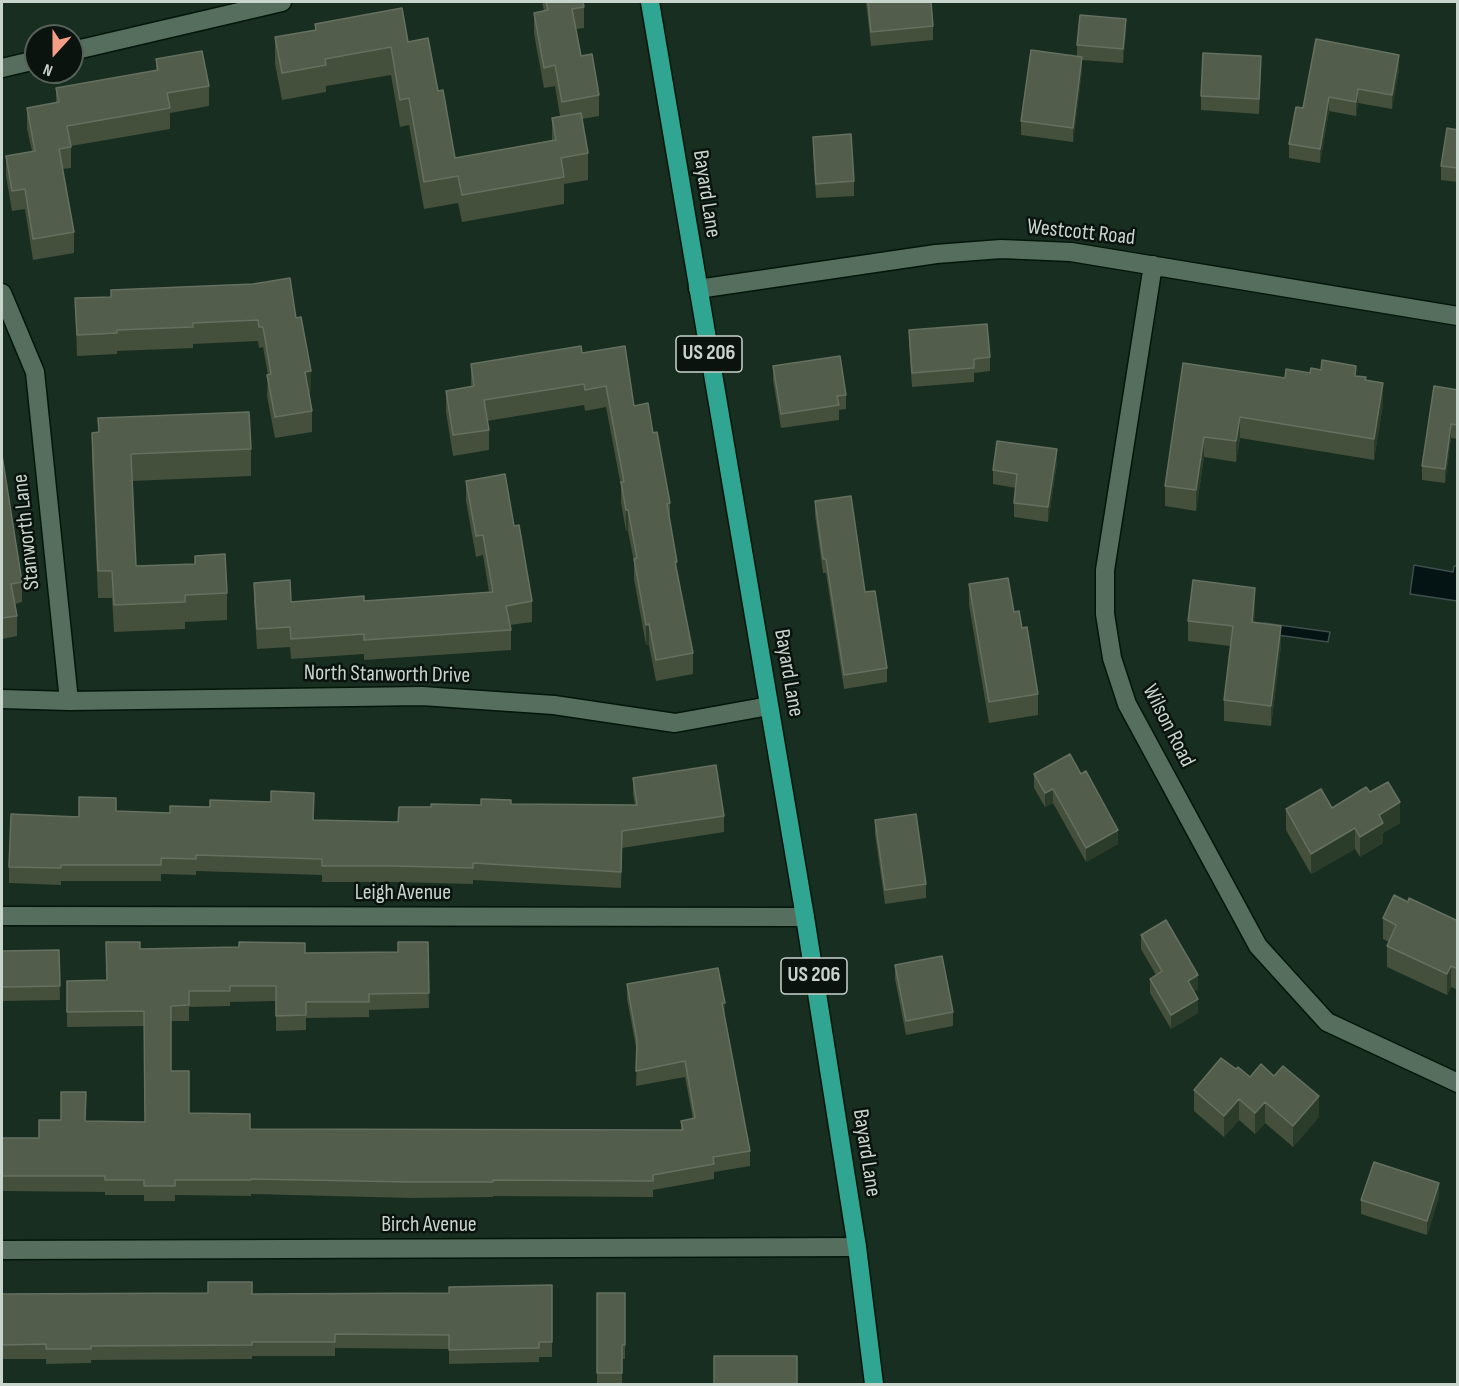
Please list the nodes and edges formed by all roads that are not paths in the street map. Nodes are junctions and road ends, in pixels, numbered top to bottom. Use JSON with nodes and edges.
{"nodes":[{"id":1,"x":282,"y":2,"type":"edge"},
{"id":2,"x":650,"y":2,"type":"edge"},
{"id":3,"x":84,"y":48,"type":"edge"},
{"id":4,"x":24,"y":63,"type":"edge"},
{"id":5,"x":2,"y":68,"type":"edge"},
{"id":6,"x":1153,"y":266,"type":"junction"},
{"id":7,"x":698,"y":290,"type":"junction"},
{"id":8,"x":2,"y":293,"type":"edge"},
{"id":9,"x":1458,"y":316,"type":"edge"},
{"id":10,"x":2,"y":699,"type":"edge"},
{"id":11,"x":69,"y":701,"type":"junction"},
{"id":12,"x":769,"y":706,"type":"junction"},
{"id":13,"x":2,"y":916,"type":"edge"},
{"id":14,"x":805,"y":917,"type":"junction"},
{"id":15,"x":1458,"y":1083,"type":"edge"},
{"id":16,"x":857,"y":1246,"type":"junction"},
{"id":17,"x":2,"y":1250,"type":"edge"},
{"id":18,"x":874,"y":1384,"type":"edge"}],
"edges":[{"from":1,"to":3,"type":"street"},
{"from":2,"to":7,"type":"highway","name":"Bayard Lane","number":"US 206"},
{"from":4,"to":5,"type":"street"},
{"from":6,"to":7,"type":"street","name":"Westcott Road"},
{"from":6,"to":9,"type":"street","name":"Westcott Road"},
{"from":6,"to":15,"type":"street","name":"Wilson Road"},
{"from":7,"to":12,"type":"highway","name":"Bayard Lane","number":"US 206"},
{"from":8,"to":11,"type":"street","name":"Stanworth Lane"},
{"from":10,"to":11,"type":"street","name":"North Stanworth Drive"},
{"from":11,"to":12,"type":"street","name":"North Stanworth Drive"},
{"from":12,"to":14,"type":"highway","name":"Bayard Lane","number":"US 206"},
{"from":13,"to":14,"type":"street","name":"Leigh Avenue"},
{"from":14,"to":16,"type":"highway","name":"Bayard Lane","number":"US 206"},
{"from":16,"to":17,"type":"street","name":"Birch Avenue"},
{"from":16,"to":18,"type":"highway","name":"Bayard Lane","number":"US 206"}]}
